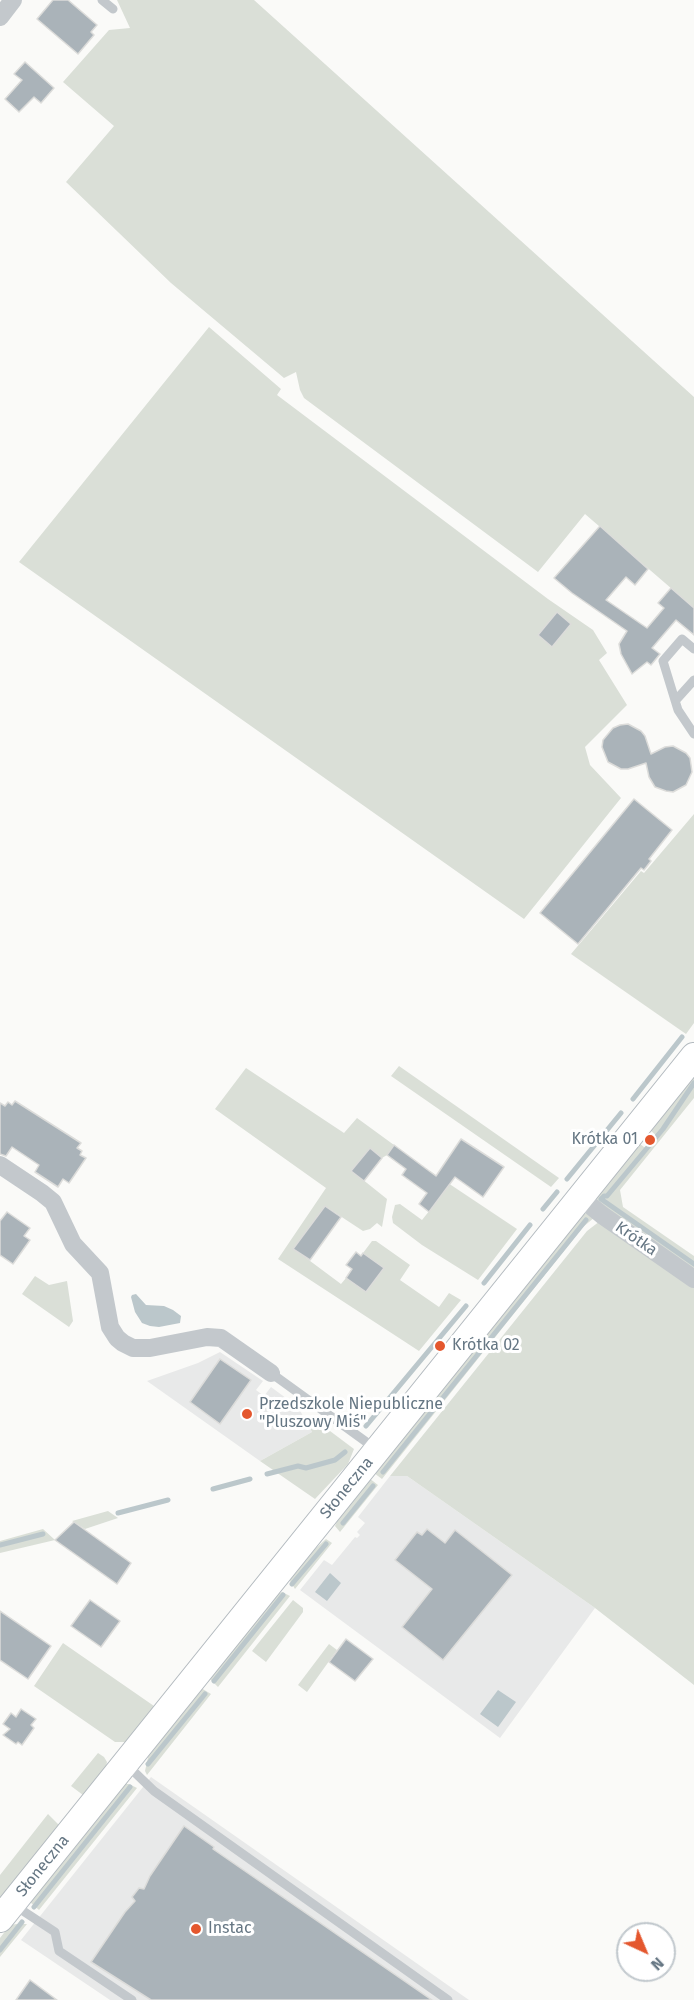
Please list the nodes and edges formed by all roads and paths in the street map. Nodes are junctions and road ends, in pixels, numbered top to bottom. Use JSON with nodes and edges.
{"nodes":[{"id":1,"x":12,"y":0,"type":"edge"},
{"id":2,"x":102,"y":0,"type":"edge"},
{"id":3,"x":113,"y":9,"type":"dead end"},
{"id":4,"x":0,"y":16,"type":"edge"},
{"id":5,"x":694,"y":649,"type":"edge"},
{"id":6,"x":694,"y":680,"type":"edge"},
{"id":7,"x":676,"y":700,"type":"junction"},
{"id":8,"x":694,"y":734,"type":"edge"},
{"id":9,"x":694,"y":1056,"type":"edge"},
{"id":10,"x":0,"y":1165,"type":"edge"},
{"id":11,"x":580,"y":1197,"type":"junction"},
{"id":12,"x":694,"y":1279,"type":"edge"},
{"id":13,"x":272,"y":1373,"type":"joint"},
{"id":14,"x":377,"y":1450,"type":"junction"},
{"id":15,"x":124,"y":1763,"type":"junction"},
{"id":16,"x":6,"y":1911,"type":"edge"},
{"id":17,"x":132,"y":2000,"type":"edge"},
{"id":18,"x":448,"y":2000,"type":"edge"}],
"edges":[{"from":1,"to":4,"type":"street"},
{"from":2,"to":3,"type":"lane"},
{"from":5,"to":7,"type":"lane"},
{"from":6,"to":7,"type":"lane"},
{"from":7,"to":8,"type":"lane"},
{"from":9,"to":11,"type":"main road","name":"Słoneczna"},
{"from":10,"to":13,"type":"street"},
{"from":11,"to":12,"type":"street","name":"Krótka"},
{"from":11,"to":14,"type":"main road","name":"Słoneczna"},
{"from":13,"to":14,"type":"lane"},
{"from":14,"to":15,"type":"main road","name":"Słoneczna"},
{"from":15,"to":16,"type":"main road","name":"Słoneczna"},
{"from":15,"to":18,"type":"lane"},
{"from":16,"to":17,"type":"lane"}]}
